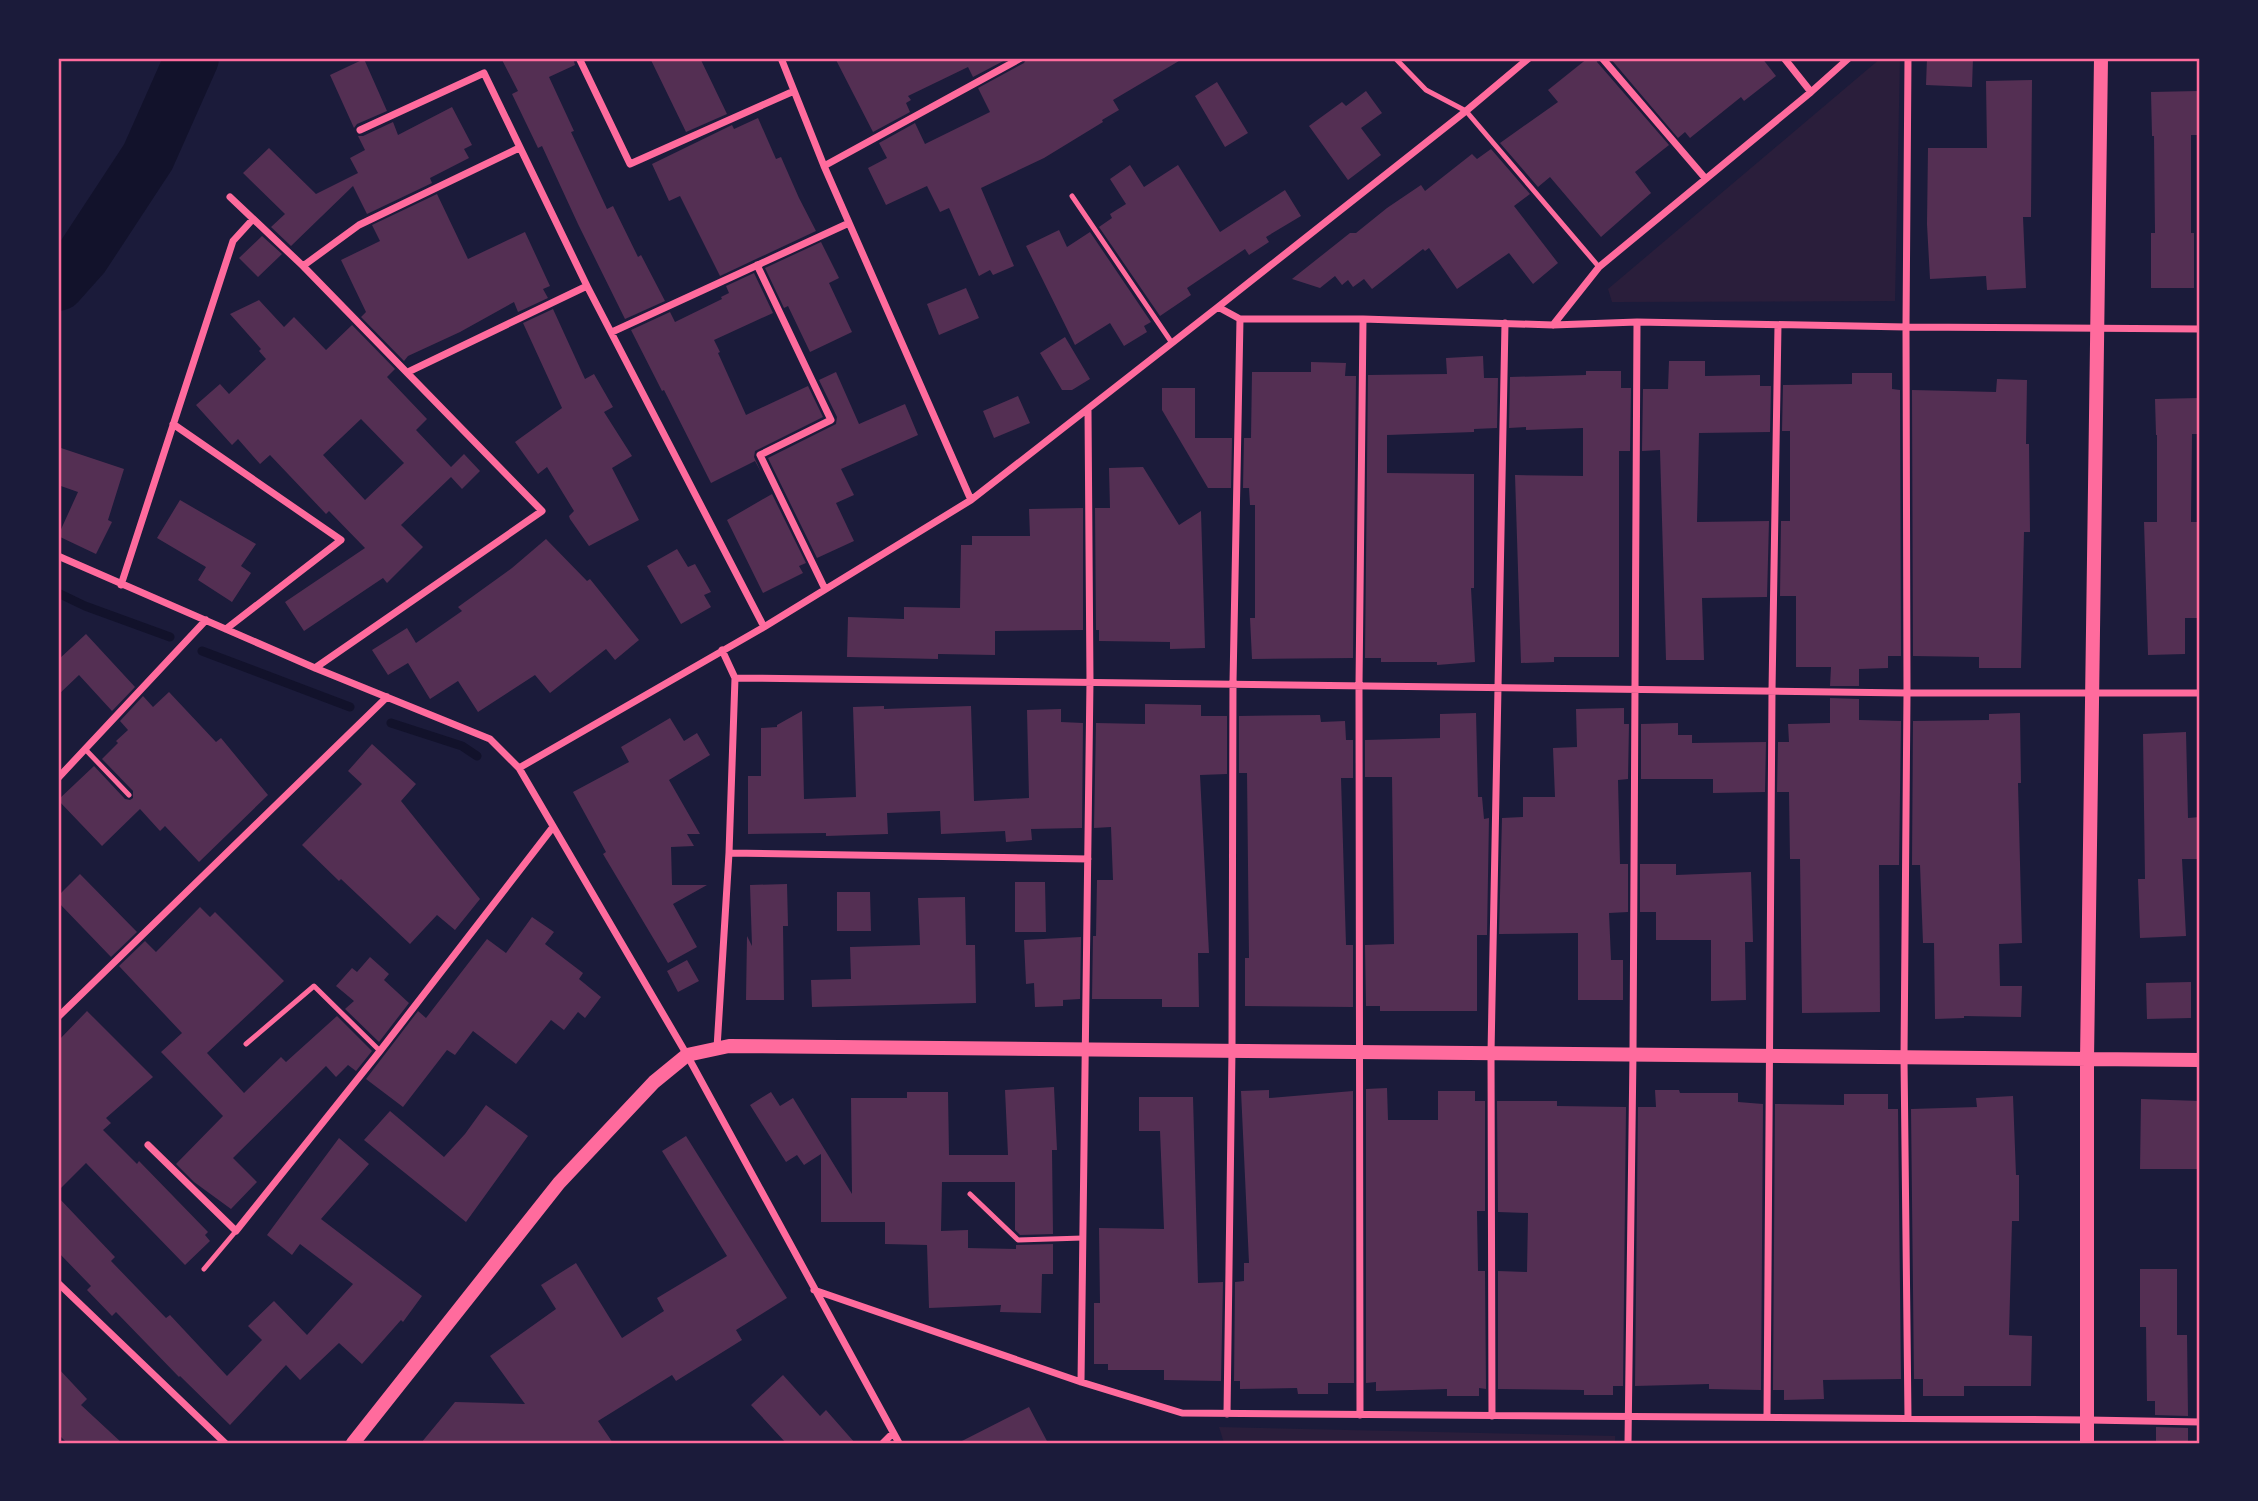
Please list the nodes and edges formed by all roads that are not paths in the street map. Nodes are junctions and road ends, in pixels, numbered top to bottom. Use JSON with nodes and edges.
{"nodes":[{"id":1,"x":579,"y":58,"type":"edge"},
{"id":2,"x":781,"y":58,"type":"edge"},
{"id":3,"x":1021,"y":58,"type":"edge"},
{"id":4,"x":1395,"y":58,"type":"edge"},
{"id":5,"x":1529,"y":58,"type":"edge"},
{"id":6,"x":1602,"y":58,"type":"edge"},
{"id":7,"x":1784,"y":58,"type":"edge"},
{"id":8,"x":1849,"y":58,"type":"edge"},
{"id":9,"x":1908,"y":58,"type":"edge"},
{"id":10,"x":2101,"y":58,"type":"edge"},
{"id":11,"x":793,"y":91,"type":"junction"},
{"id":12,"x":1811,"y":92,"type":"junction"},
{"id":13,"x":1466,"y":111,"type":"junction"},
{"id":14,"x":360,"y":130,"type":"dead end"},
{"id":15,"x":519,"y":148,"type":"junction"},
{"id":16,"x":824,"y":166,"type":"junction"},
{"id":17,"x":1705,"y":178,"type":"junction"},
{"id":18,"x":1072,"y":196,"type":"dead end"},
{"id":19,"x":230,"y":197,"type":"dead end"},
{"id":20,"x":253,"y":219,"type":"junction"},
{"id":21,"x":849,"y":223,"type":"junction"},
{"id":22,"x":757,"y":265,"type":"junction"},
{"id":23,"x":303,"y":266,"type":"junction"},
{"id":24,"x":1599,"y":267,"type":"junction"},
{"id":25,"x":587,"y":286,"type":"junction"},
{"id":26,"x":1218,"y":307,"type":"junction"},
{"id":27,"x":1363,"y":319,"type":"junction"},
{"id":28,"x":1240,"y":320,"type":"junction"},
{"id":29,"x":1637,"y":321,"type":"junction"},
{"id":30,"x":1505,"y":323,"type":"junction"},
{"id":31,"x":1553,"y":324,"type":"junction"},
{"id":32,"x":1778,"y":324,"type":"junction"},
{"id":33,"x":1906,"y":327,"type":"junction"},
{"id":34,"x":2096,"y":328,"type":"junction"},
{"id":35,"x":2200,"y":329,"type":"edge"},
{"id":36,"x":612,"y":332,"type":"junction"},
{"id":37,"x":1172,"y":343,"type":"junction"},
{"id":38,"x":408,"y":372,"type":"junction"},
{"id":39,"x":1088,"y":410,"type":"junction"},
{"id":40,"x":173,"y":424,"type":"junction"},
{"id":41,"x":971,"y":500,"type":"junction"},
{"id":42,"x":58,"y":556,"type":"edge"},
{"id":43,"x":121,"y":585,"type":"junction"},
{"id":44,"x":825,"y":589,"type":"junction"},
{"id":45,"x":206,"y":620,"type":"junction"},
{"id":46,"x":764,"y":627,"type":"junction"},
{"id":47,"x":226,"y":629,"type":"junction"},
{"id":48,"x":722,"y":650,"type":"junction"},
{"id":49,"x":315,"y":668,"type":"junction"},
{"id":50,"x":736,"y":678,"type":"junction"},
{"id":51,"x":1090,"y":681,"type":"junction"},
{"id":52,"x":1233,"y":683,"type":"junction"},
{"id":53,"x":1359,"y":685,"type":"junction"},
{"id":54,"x":1499,"y":687,"type":"junction"},
{"id":55,"x":1636,"y":689,"type":"junction"},
{"id":56,"x":1772,"y":691,"type":"junction"},
{"id":57,"x":1907,"y":693,"type":"junction"},
{"id":58,"x":2094,"y":693,"type":"junction"},
{"id":59,"x":2200,"y":693,"type":"edge"},
{"id":60,"x":387,"y":697,"type":"junction"},
{"id":61,"x":85,"y":749,"type":"junction"},
{"id":62,"x":519,"y":768,"type":"junction"},
{"id":63,"x":58,"y":778,"type":"edge"},
{"id":64,"x":129,"y":795,"type":"dead end"},
{"id":65,"x":553,"y":827,"type":"junction"},
{"id":66,"x":729,"y":853,"type":"junction"},
{"id":67,"x":1088,"y":859,"type":"junction"},
{"id":68,"x":58,"y":1017,"type":"edge"},
{"id":69,"x":246,"y":1044,"type":"dead end"},
{"id":70,"x":717,"y":1048,"type":"junction"},
{"id":71,"x":1085,"y":1048,"type":"junction"},
{"id":72,"x":1232,"y":1050,"type":"junction"},
{"id":73,"x":380,"y":1051,"type":"junction"},
{"id":74,"x":1360,"y":1051,"type":"junction"},
{"id":75,"x":1492,"y":1053,"type":"junction"},
{"id":76,"x":1633,"y":1053,"type":"junction"},
{"id":77,"x":687,"y":1055,"type":"junction"},
{"id":78,"x":1769,"y":1056,"type":"junction"},
{"id":79,"x":1904,"y":1058,"type":"junction"},
{"id":80,"x":2087,"y":1060,"type":"junction"},
{"id":81,"x":2200,"y":1060,"type":"edge"},
{"id":82,"x":148,"y":1145,"type":"dead end"},
{"id":83,"x":970,"y":1194,"type":"dead end"},
{"id":84,"x":236,"y":1231,"type":"junction"},
{"id":85,"x":1083,"y":1238,"type":"junction"},
{"id":86,"x":204,"y":1269,"type":"dead end"},
{"id":87,"x":58,"y":1283,"type":"edge"},
{"id":88,"x":813,"y":1290,"type":"junction"},
{"id":89,"x":1081,"y":1382,"type":"junction"},
{"id":90,"x":1227,"y":1414,"type":"junction"},
{"id":91,"x":1360,"y":1415,"type":"junction"},
{"id":92,"x":1492,"y":1416,"type":"junction"},
{"id":93,"x":1628,"y":1417,"type":"junction"},
{"id":94,"x":1767,"y":1417,"type":"junction"},
{"id":95,"x":1908,"y":1418,"type":"junction"},
{"id":96,"x":2088,"y":1420,"type":"junction"},
{"id":97,"x":2200,"y":1423,"type":"edge"},
{"id":98,"x":893,"y":1433,"type":"junction"},
{"id":99,"x":225,"y":1443,"type":"edge"},
{"id":100,"x":353,"y":1443,"type":"edge"},
{"id":101,"x":883,"y":1443,"type":"edge"},
{"id":102,"x":899,"y":1443,"type":"edge"},
{"id":103,"x":1628,"y":1443,"type":"edge"},
{"id":104,"x":2087,"y":1443,"type":"edge"}],
"edges":[{"from":1,"to":11,"type":"street"},
{"from":2,"to":11,"type":"street"},
{"from":3,"to":16,"type":"street"},
{"from":4,"to":13,"type":"lane"},
{"from":5,"to":13,"type":"street"},
{"from":6,"to":17,"type":"street"},
{"from":7,"to":12,"type":"street"},
{"from":8,"to":12,"type":"street"},
{"from":9,"to":33,"type":"street"},
{"from":10,"to":34,"type":"main road"},
{"from":11,"to":16,"type":"street"},
{"from":12,"to":17,"type":"street"},
{"from":13,"to":24,"type":"lane"},
{"from":13,"to":26,"type":"street"},
{"from":14,"to":15,"type":"street"},
{"from":15,"to":23,"type":"street"},
{"from":15,"to":25,"type":"street"},
{"from":16,"to":21,"type":"street"},
{"from":17,"to":24,"type":"street"},
{"from":18,"to":37,"type":"lane"},
{"from":19,"to":20,"type":"street"},
{"from":20,"to":23,"type":"street"},
{"from":20,"to":40,"type":"street"},
{"from":21,"to":22,"type":"street"},
{"from":21,"to":41,"type":"street"},
{"from":22,"to":36,"type":"street"},
{"from":22,"to":44,"type":"street"},
{"from":23,"to":38,"type":"street"},
{"from":24,"to":31,"type":"street"},
{"from":25,"to":36,"type":"street"},
{"from":25,"to":38,"type":"street"},
{"from":26,"to":28,"type":"street"},
{"from":26,"to":37,"type":"street"},
{"from":27,"to":28,"type":"street"},
{"from":27,"to":30,"type":"street"},
{"from":27,"to":53,"type":"street"},
{"from":28,"to":52,"type":"street"},
{"from":29,"to":31,"type":"street"},
{"from":29,"to":32,"type":"street"},
{"from":29,"to":55,"type":"street"},
{"from":30,"to":31,"type":"street"},
{"from":30,"to":54,"type":"street"},
{"from":32,"to":33,"type":"street"},
{"from":32,"to":56,"type":"street"},
{"from":33,"to":34,"type":"street"},
{"from":33,"to":57,"type":"street"},
{"from":34,"to":35,"type":"street"},
{"from":34,"to":58,"type":"main road"},
{"from":36,"to":46,"type":"street"},
{"from":37,"to":39,"type":"street"},
{"from":38,"to":49,"type":"street"},
{"from":39,"to":41,"type":"street"},
{"from":39,"to":51,"type":"street"},
{"from":40,"to":43,"type":"street"},
{"from":40,"to":47,"type":"street"},
{"from":41,"to":44,"type":"street"},
{"from":42,"to":43,"type":"street"},
{"from":43,"to":45,"type":"street"},
{"from":44,"to":46,"type":"street"},
{"from":45,"to":47,"type":"street"},
{"from":45,"to":61,"type":"street"},
{"from":46,"to":48,"type":"street"},
{"from":47,"to":49,"type":"street"},
{"from":48,"to":50,"type":"street"},
{"from":48,"to":62,"type":"street"},
{"from":49,"to":60,"type":"street"},
{"from":50,"to":51,"type":"street"},
{"from":50,"to":66,"type":"street"},
{"from":51,"to":52,"type":"street"},
{"from":51,"to":67,"type":"street"},
{"from":52,"to":53,"type":"street"},
{"from":52,"to":72,"type":"street"},
{"from":53,"to":54,"type":"street"},
{"from":53,"to":74,"type":"street"},
{"from":54,"to":55,"type":"street"},
{"from":54,"to":75,"type":"street"},
{"from":55,"to":56,"type":"street"},
{"from":55,"to":76,"type":"street"},
{"from":56,"to":57,"type":"street"},
{"from":56,"to":78,"type":"street"},
{"from":57,"to":58,"type":"street"},
{"from":57,"to":79,"type":"street"},
{"from":58,"to":59,"type":"street"},
{"from":58,"to":80,"type":"main road"},
{"from":60,"to":62,"type":"street"},
{"from":60,"to":68,"type":"street"},
{"from":61,"to":63,"type":"street"},
{"from":61,"to":64,"type":"lane"},
{"from":62,"to":65,"type":"street"},
{"from":65,"to":73,"type":"street"},
{"from":65,"to":77,"type":"street"},
{"from":66,"to":67,"type":"street"},
{"from":66,"to":70,"type":"street"},
{"from":67,"to":71,"type":"street"},
{"from":69,"to":73,"type":"lane"},
{"from":70,"to":71,"type":"main road"},
{"from":70,"to":77,"type":"main road"},
{"from":71,"to":72,"type":"main road"},
{"from":71,"to":85,"type":"street"},
{"from":72,"to":74,"type":"main road"},
{"from":72,"to":90,"type":"street"},
{"from":73,"to":84,"type":"street"},
{"from":74,"to":75,"type":"main road"},
{"from":74,"to":91,"type":"street"},
{"from":75,"to":76,"type":"main road"},
{"from":75,"to":92,"type":"street"},
{"from":76,"to":78,"type":"main road"},
{"from":76,"to":93,"type":"street"},
{"from":77,"to":88,"type":"street"},
{"from":77,"to":100,"type":"main road"},
{"from":78,"to":79,"type":"main road"},
{"from":78,"to":94,"type":"street"},
{"from":79,"to":80,"type":"main road"},
{"from":79,"to":95,"type":"street"},
{"from":80,"to":81,"type":"main road"},
{"from":80,"to":96,"type":"main road"},
{"from":82,"to":84,"type":"street"},
{"from":83,"to":85,"type":"lane"},
{"from":84,"to":86,"type":"lane"},
{"from":85,"to":89,"type":"street"},
{"from":87,"to":99,"type":"street"},
{"from":88,"to":89,"type":"street"},
{"from":88,"to":98,"type":"street"},
{"from":89,"to":90,"type":"street"},
{"from":90,"to":91,"type":"street"},
{"from":91,"to":92,"type":"street"},
{"from":92,"to":93,"type":"street"},
{"from":93,"to":94,"type":"street"},
{"from":93,"to":103,"type":"street"},
{"from":94,"to":95,"type":"street"},
{"from":95,"to":96,"type":"street"},
{"from":96,"to":97,"type":"street"},
{"from":96,"to":104,"type":"main road"},
{"from":98,"to":101,"type":"street"},
{"from":98,"to":102,"type":"street"}]}
